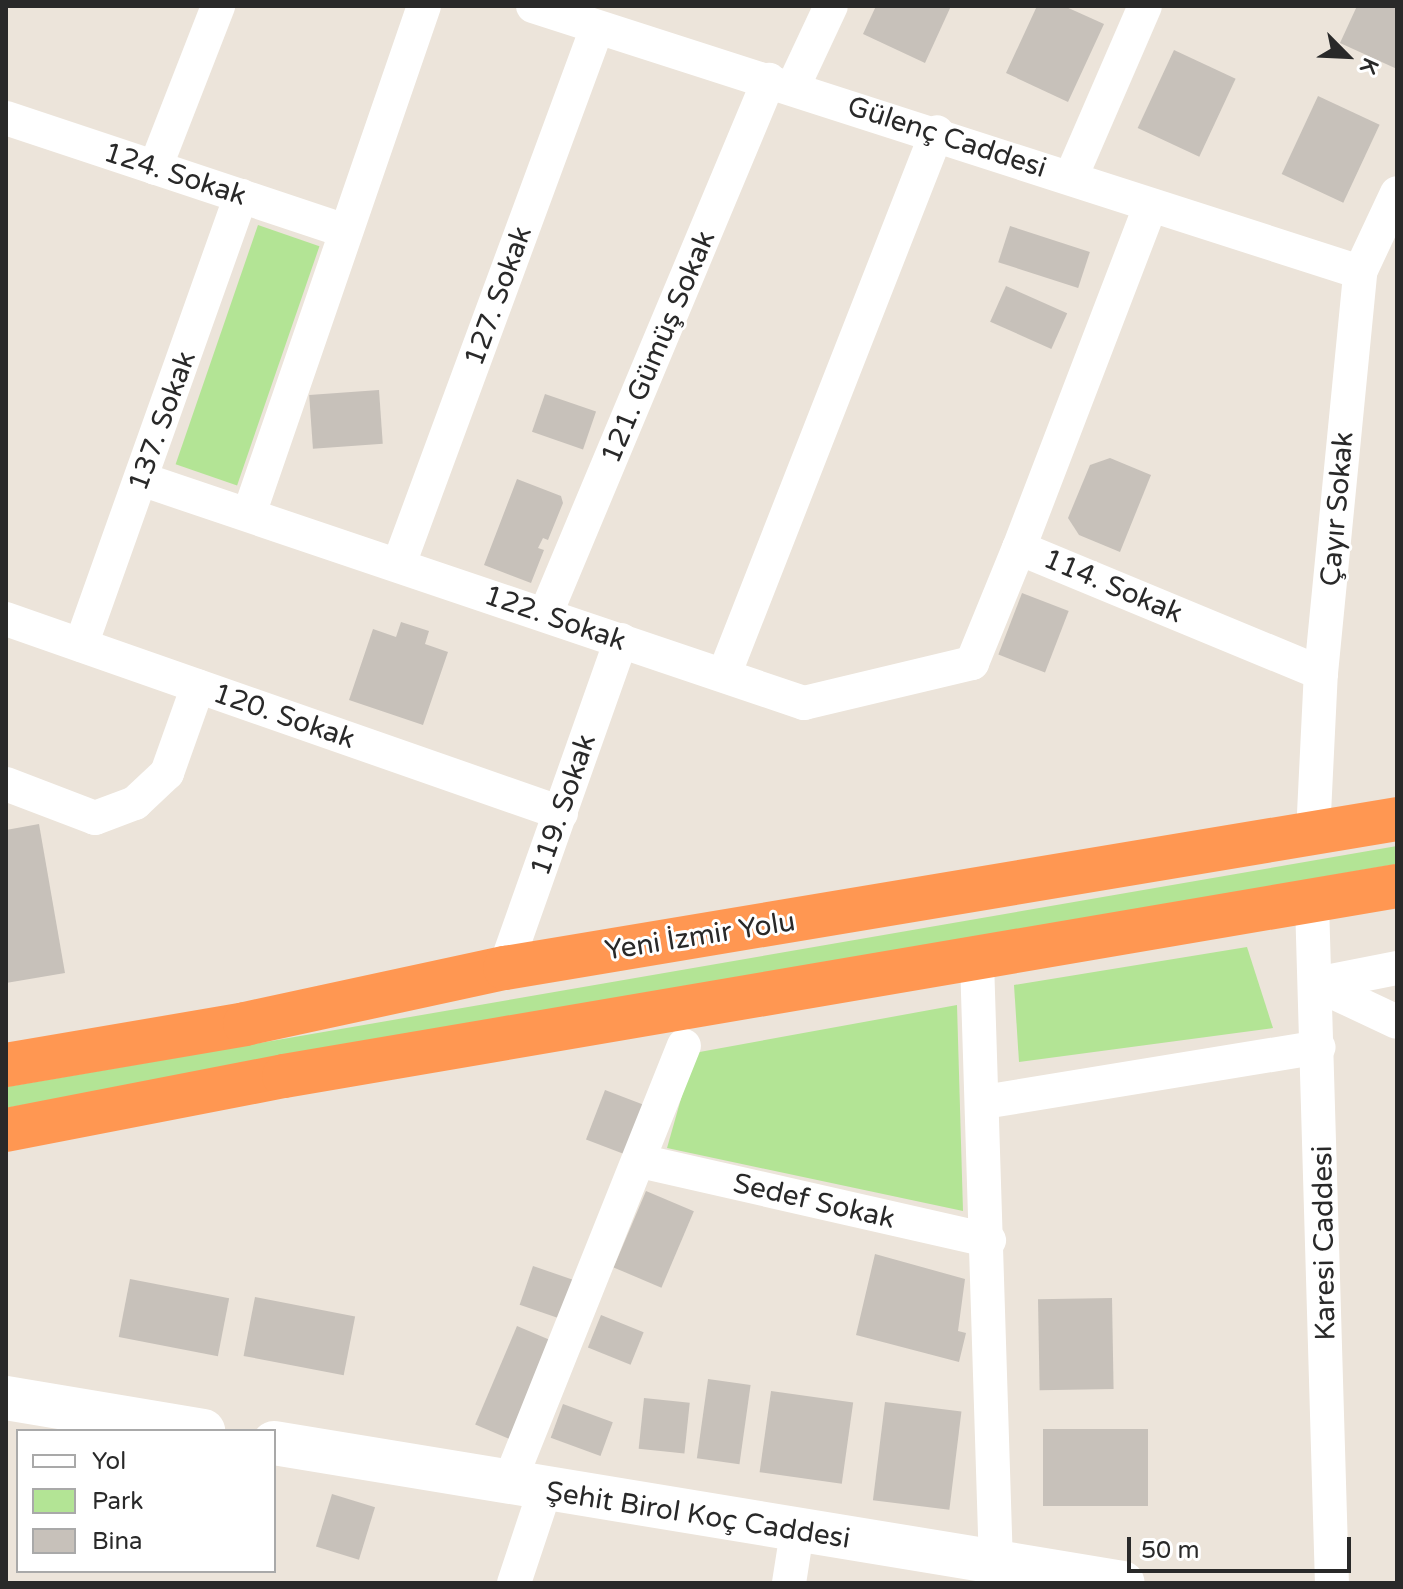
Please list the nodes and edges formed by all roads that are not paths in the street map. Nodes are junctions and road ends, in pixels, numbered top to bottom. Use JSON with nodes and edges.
{"nodes":[{"id":1,"x":218,"y":6,"type":"edge"},
{"id":2,"x":424,"y":6,"type":"edge"},
{"id":3,"x":533,"y":6,"type":"edge"},
{"id":4,"x":831,"y":6,"type":"edge"},
{"id":5,"x":1145,"y":6,"type":"edge"},
{"id":6,"x":597,"y":28,"type":"junction"},
{"id":7,"x":781,"y":84,"type":"junction"},
{"id":8,"x":6,"y":118,"type":"edge"},
{"id":9,"x":937,"y":132,"type":"junction"},
{"id":10,"x":155,"y":168,"type":"junction"},
{"id":11,"x":1071,"y":177,"type":"junction"},
{"id":12,"x":1397,"y":193,"type":"edge"},
{"id":13,"x":241,"y":196,"type":"junction"},
{"id":14,"x":1150,"y":206,"type":"junction"},
{"id":15,"x":343,"y":230,"type":"junction"},
{"id":16,"x":1375,"y":264,"type":"edge"},
{"id":17,"x":141,"y":479,"type":"junction"},
{"id":18,"x":249,"y":514,"type":"junction"},
{"id":19,"x":1019,"y":548,"type":"junction"},
{"id":20,"x":399,"y":564,"type":"junction"},
{"id":21,"x":546,"y":613,"type":"junction"},
{"id":22,"x":6,"y":619,"type":"edge"},
{"id":23,"x":621,"y":640,"type":"junction"},
{"id":24,"x":81,"y":645,"type":"junction"},
{"id":25,"x":972,"y":663,"type":"joint"},
{"id":26,"x":1321,"y":673,"type":"junction"},
{"id":27,"x":724,"y":675,"type":"junction"},
{"id":28,"x":198,"y":686,"type":"junction"},
{"id":29,"x":6,"y":784,"type":"edge"},
{"id":30,"x":561,"y":813,"type":"junction"},
{"id":31,"x":1397,"y":819,"type":"edge"},
{"id":32,"x":1313,"y":834,"type":"junction"},
{"id":33,"x":1397,"y":886,"type":"edge"},
{"id":34,"x":1312,"y":903,"type":"junction"},
{"id":35,"x":977,"y":961,"type":"junction"},
{"id":36,"x":505,"y":968,"type":"junction"},
{"id":37,"x":1397,"y":968,"type":"edge"},
{"id":38,"x":1316,"y":984,"type":"junction"},
{"id":39,"x":1397,"y":1022,"type":"edge"},
{"id":40,"x":684,"y":1046,"type":"dead end"},
{"id":41,"x":1319,"y":1047,"type":"junction"},
{"id":42,"x":6,"y":1065,"type":"edge"},
{"id":43,"x":984,"y":1102,"type":"junction"},
{"id":44,"x":6,"y":1130,"type":"edge"},
{"id":45,"x":640,"y":1161,"type":"junction"},
{"id":46,"x":989,"y":1240,"type":"junction"},
{"id":47,"x":6,"y":1398,"type":"edge"},
{"id":48,"x":191,"y":1429,"type":"edge"},
{"id":49,"x":276,"y":1443,"type":"edge"},
{"id":50,"x":527,"y":1486,"type":"junction"},
{"id":51,"x":797,"y":1532,"type":"junction"},
{"id":52,"x":996,"y":1564,"type":"junction"},
{"id":53,"x":514,"y":1583,"type":"edge"},
{"id":54,"x":789,"y":1583,"type":"edge"},
{"id":55,"x":1123,"y":1583,"type":"edge"},
{"id":56,"x":1332,"y":1583,"type":"edge"}],
"edges":[{"from":1,"to":10,"type":"street"},
{"from":2,"to":15,"type":"street"},
{"from":3,"to":6,"type":"street","name":"Gülenç Caddesi"},
{"from":4,"to":7,"type":"street","name":"121. Gümüş Sokak"},
{"from":5,"to":11,"type":"street"},
{"from":6,"to":7,"type":"street","name":"Gülenç Caddesi"},
{"from":6,"to":20,"type":"street","name":"127. Sokak"},
{"from":7,"to":9,"type":"street","name":"Gülenç Caddesi"},
{"from":7,"to":21,"type":"street","name":"121. Gümüş Sokak"},
{"from":8,"to":10,"type":"street","name":"124. Sokak"},
{"from":9,"to":11,"type":"street","name":"Gülenç Caddesi"},
{"from":9,"to":27,"type":"street"},
{"from":10,"to":13,"type":"street","name":"124. Sokak"},
{"from":11,"to":14,"type":"street","name":"Gülenç Caddesi"},
{"from":12,"to":16,"type":"street","name":"Çayır Sokak"},
{"from":13,"to":15,"type":"street","name":"124. Sokak"},
{"from":13,"to":17,"type":"street","name":"137. Sokak"},
{"from":14,"to":16,"type":"street","name":"Gülenç Caddesi"},
{"from":14,"to":19,"type":"street"},
{"from":15,"to":18,"type":"street"},
{"from":16,"to":26,"type":"street","name":"Çayır Sokak"},
{"from":17,"to":18,"type":"street","name":"122. Sokak"},
{"from":17,"to":24,"type":"street","name":"137. Sokak"},
{"from":18,"to":20,"type":"street","name":"122. Sokak"},
{"from":19,"to":25,"type":"street","name":"114. Sokak"},
{"from":19,"to":26,"type":"street","name":"114. Sokak"},
{"from":20,"to":21,"type":"street","name":"122. Sokak"},
{"from":21,"to":23,"type":"street","name":"122. Sokak"},
{"from":22,"to":24,"type":"street","name":"120. Sokak"},
{"from":23,"to":27,"type":"street","name":"122. Sokak"},
{"from":23,"to":30,"type":"street","name":"119. Sokak"},
{"from":24,"to":28,"type":"street","name":"120. Sokak"},
{"from":25,"to":27,"type":"street","name":"122. Sokak"},
{"from":26,"to":32,"type":"street","name":"Çayır Sokak"},
{"from":28,"to":29,"type":"street"},
{"from":28,"to":30,"type":"street","name":"120. Sokak"},
{"from":30,"to":36,"type":"street","name":"119. Sokak"},
{"from":31,"to":32,"type":"highway","name":"Yeni İzmir Yolu"},
{"from":32,"to":36,"type":"highway","name":"Yeni İzmir Yolu"},
{"from":33,"to":34,"type":"highway"},
{"from":34,"to":35,"type":"highway"},
{"from":34,"to":38,"type":"street","name":"Karesi Caddesi"},
{"from":35,"to":43,"type":"street"},
{"from":35,"to":44,"type":"highway"},
{"from":36,"to":42,"type":"highway","name":"Yeni İzmir Yolu"},
{"from":37,"to":38,"type":"street"},
{"from":38,"to":39,"type":"street"},
{"from":38,"to":41,"type":"street","name":"Karesi Caddesi"},
{"from":40,"to":45,"type":"street"},
{"from":41,"to":43,"type":"street"},
{"from":41,"to":56,"type":"street","name":"Karesi Caddesi"},
{"from":43,"to":46,"type":"street"},
{"from":45,"to":46,"type":"street","name":"Sedef Sokak"},
{"from":45,"to":50,"type":"street"},
{"from":46,"to":52,"type":"street"},
{"from":47,"to":48,"type":"main road"},
{"from":49,"to":50,"type":"main road","name":"Şehit Birol Koç Caddesi"},
{"from":50,"to":51,"type":"main road","name":"Şehit Birol Koç Caddesi"},
{"from":50,"to":53,"type":"street"},
{"from":51,"to":52,"type":"main road","name":"Şehit Birol Koç Caddesi"},
{"from":51,"to":54,"type":"street"},
{"from":52,"to":55,"type":"main road","name":"Şehit Birol Koç Caddesi"}]}
